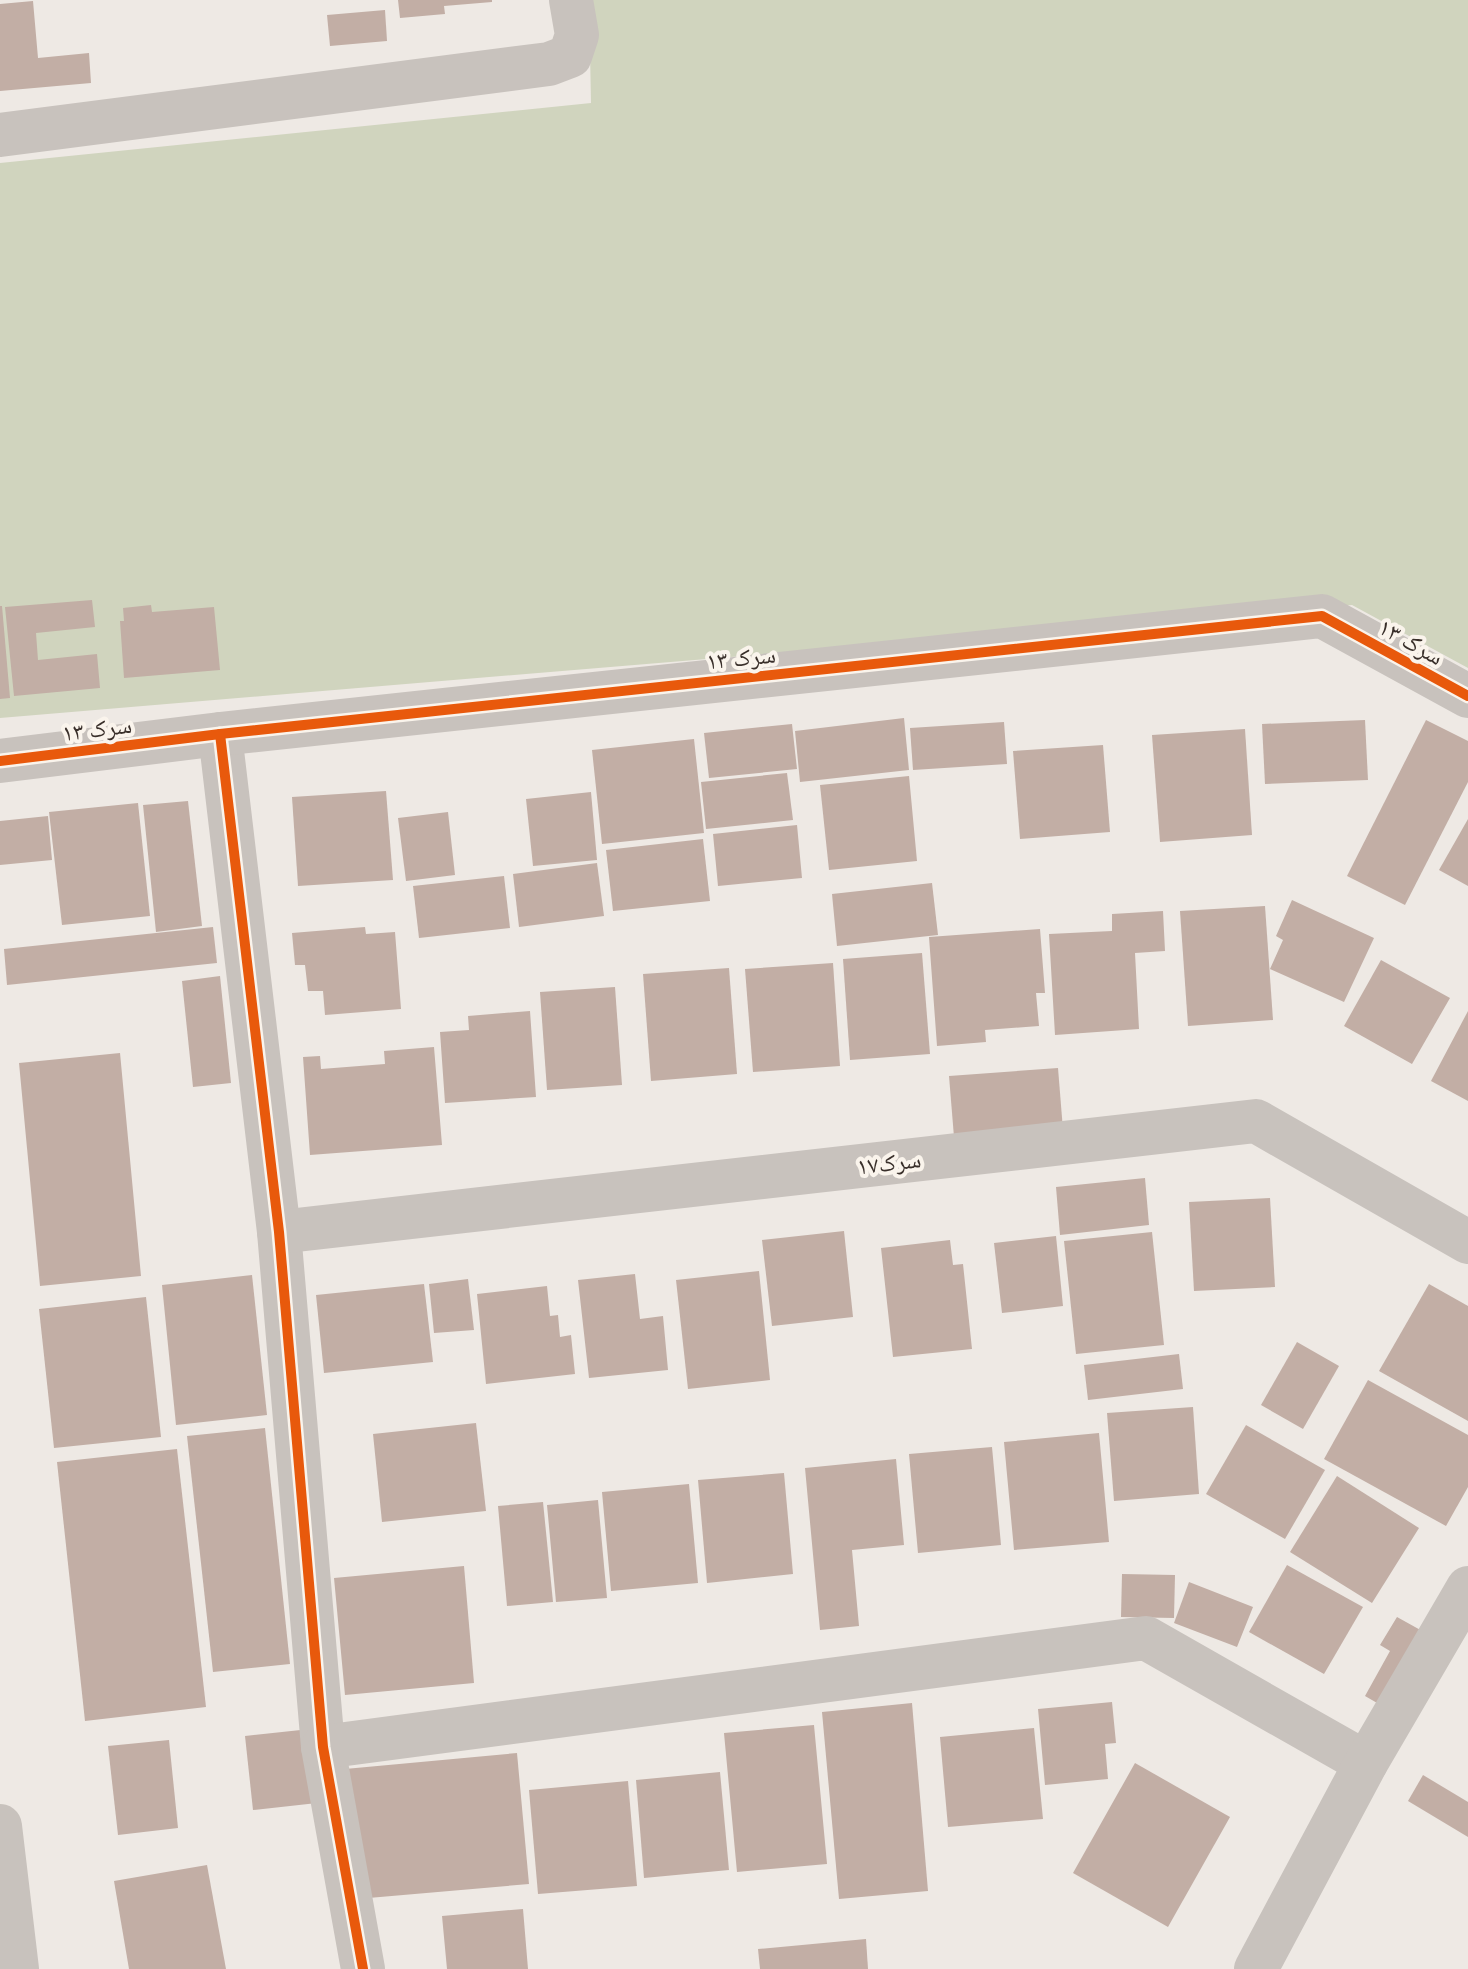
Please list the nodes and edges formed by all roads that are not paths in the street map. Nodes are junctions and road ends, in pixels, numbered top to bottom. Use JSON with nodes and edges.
{"nodes":[{"id":1,"x":571,"y":0,"type":"edge"},
{"id":2,"x":0,"y":135,"type":"edge"},
{"id":3,"x":1468,"y":696,"type":"edge"},
{"id":4,"x":220,"y":734,"type":"junction"},
{"id":5,"x":0,"y":761,"type":"edge"},
{"id":6,"x":279,"y":1232,"type":"junction"},
{"id":7,"x":1468,"y":1242,"type":"edge"},
{"id":8,"x":1468,"y":1588,"type":"edge"},
{"id":9,"x":323,"y":1747,"type":"junction"},
{"id":10,"x":1366,"y":1763,"type":"junction"},
{"id":11,"x":0,"y":1826,"type":"edge"},
{"id":12,"x":17,"y":1969,"type":"edge"},
{"id":13,"x":363,"y":1969,"type":"edge"},
{"id":14,"x":1256,"y":1969,"type":"edge"}],
"edges":[{"from":1,"to":2,"type":"street"},
{"from":3,"to":4,"type":"street","name":"سرک ۱۳"},
{"from":4,"to":5,"type":"street","name":"سرک ۱۳"},
{"from":4,"to":6,"type":"street"},
{"from":6,"to":7,"type":"street","name":"سرک۱۷"},
{"from":6,"to":9,"type":"street"},
{"from":8,"to":10,"type":"street"},
{"from":9,"to":10,"type":"street"},
{"from":9,"to":13,"type":"street"},
{"from":10,"to":14,"type":"street"},
{"from":11,"to":12,"type":"street"}]}
